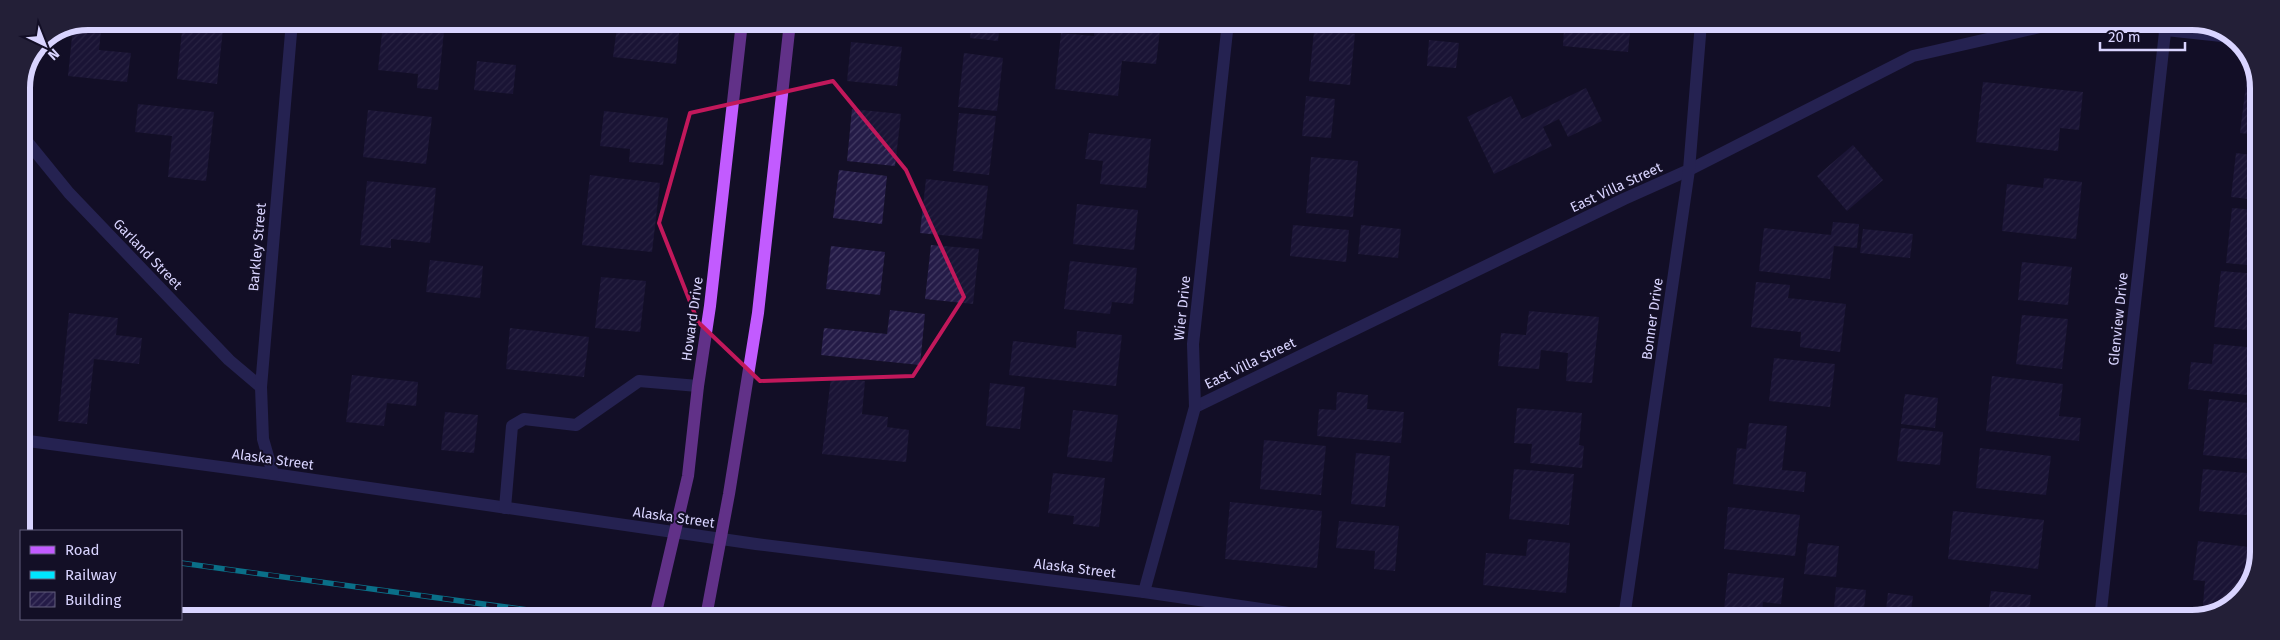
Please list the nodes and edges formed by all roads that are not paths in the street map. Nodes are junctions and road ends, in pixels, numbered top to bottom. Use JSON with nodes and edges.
{"nodes":[{"id":1,"x":291,"y":30,"type":"edge"},
{"id":2,"x":741,"y":30,"type":"edge"},
{"id":3,"x":789,"y":30,"type":"edge"},
{"id":4,"x":1227,"y":30,"type":"edge"},
{"id":5,"x":1700,"y":30,"type":"edge"},
{"id":6,"x":2027,"y":30,"type":"edge"},
{"id":7,"x":2166,"y":30,"type":"edge"},
{"id":8,"x":2186,"y":30,"type":"edge"},
{"id":9,"x":2213,"y":34,"type":"edge"},
{"id":10,"x":30,"y":145,"type":"edge"},
{"id":11,"x":1689,"y":170,"type":"junction"},
{"id":12,"x":698,"y":386,"type":"junction"},
{"id":13,"x":261,"y":387,"type":"junction"},
{"id":14,"x":1195,"y":407,"type":"junction"},
{"id":15,"x":30,"y":441,"type":"edge"},
{"id":16,"x":273,"y":474,"type":"junction"},
{"id":17,"x":505,"y":508,"type":"junction"},
{"id":18,"x":674,"y":532,"type":"junction"},
{"id":19,"x":722,"y":539,"type":"junction"},
{"id":20,"x":1144,"y":592,"type":"junction"},
{"id":21,"x":657,"y":610,"type":"edge"},
{"id":22,"x":707,"y":610,"type":"edge"},
{"id":23,"x":1268,"y":610,"type":"edge"},
{"id":24,"x":1625,"y":610,"type":"edge"},
{"id":25,"x":2101,"y":610,"type":"edge"}],
"edges":[{"from":1,"to":13,"type":"street","name":"Barkley Street"},
{"from":2,"to":12,"type":"main road","name":"Howard Drive"},
{"from":3,"to":19,"type":"main road"},
{"from":4,"to":14,"type":"street","name":"Wier Drive"},
{"from":5,"to":11,"type":"street","name":"Bonner Drive"},
{"from":6,"to":11,"type":"street","name":"East Villa Street"},
{"from":7,"to":25,"type":"street","name":"Glenview Drive"},
{"from":8,"to":9,"type":"street"},
{"from":10,"to":13,"type":"street","name":"Garland Street"},
{"from":11,"to":14,"type":"street","name":"East Villa Street"},
{"from":11,"to":24,"type":"street","name":"Bonner Drive"},
{"from":12,"to":17,"type":"street"},
{"from":12,"to":18,"type":"main road","name":"Howard Drive"},
{"from":13,"to":16,"type":"street","name":"Barkley Street"},
{"from":14,"to":20,"type":"street","name":"Wier Drive"},
{"from":15,"to":16,"type":"street","name":"Alaska Street"},
{"from":16,"to":17,"type":"street","name":"Alaska Street"},
{"from":17,"to":18,"type":"street","name":"Alaska Street"},
{"from":18,"to":19,"type":"street","name":"Alaska Street"},
{"from":18,"to":21,"type":"main road","name":"Howard Drive"},
{"from":19,"to":20,"type":"street","name":"Alaska Street"},
{"from":19,"to":22,"type":"main road"},
{"from":20,"to":23,"type":"street","name":"Alaska Street"}]}
